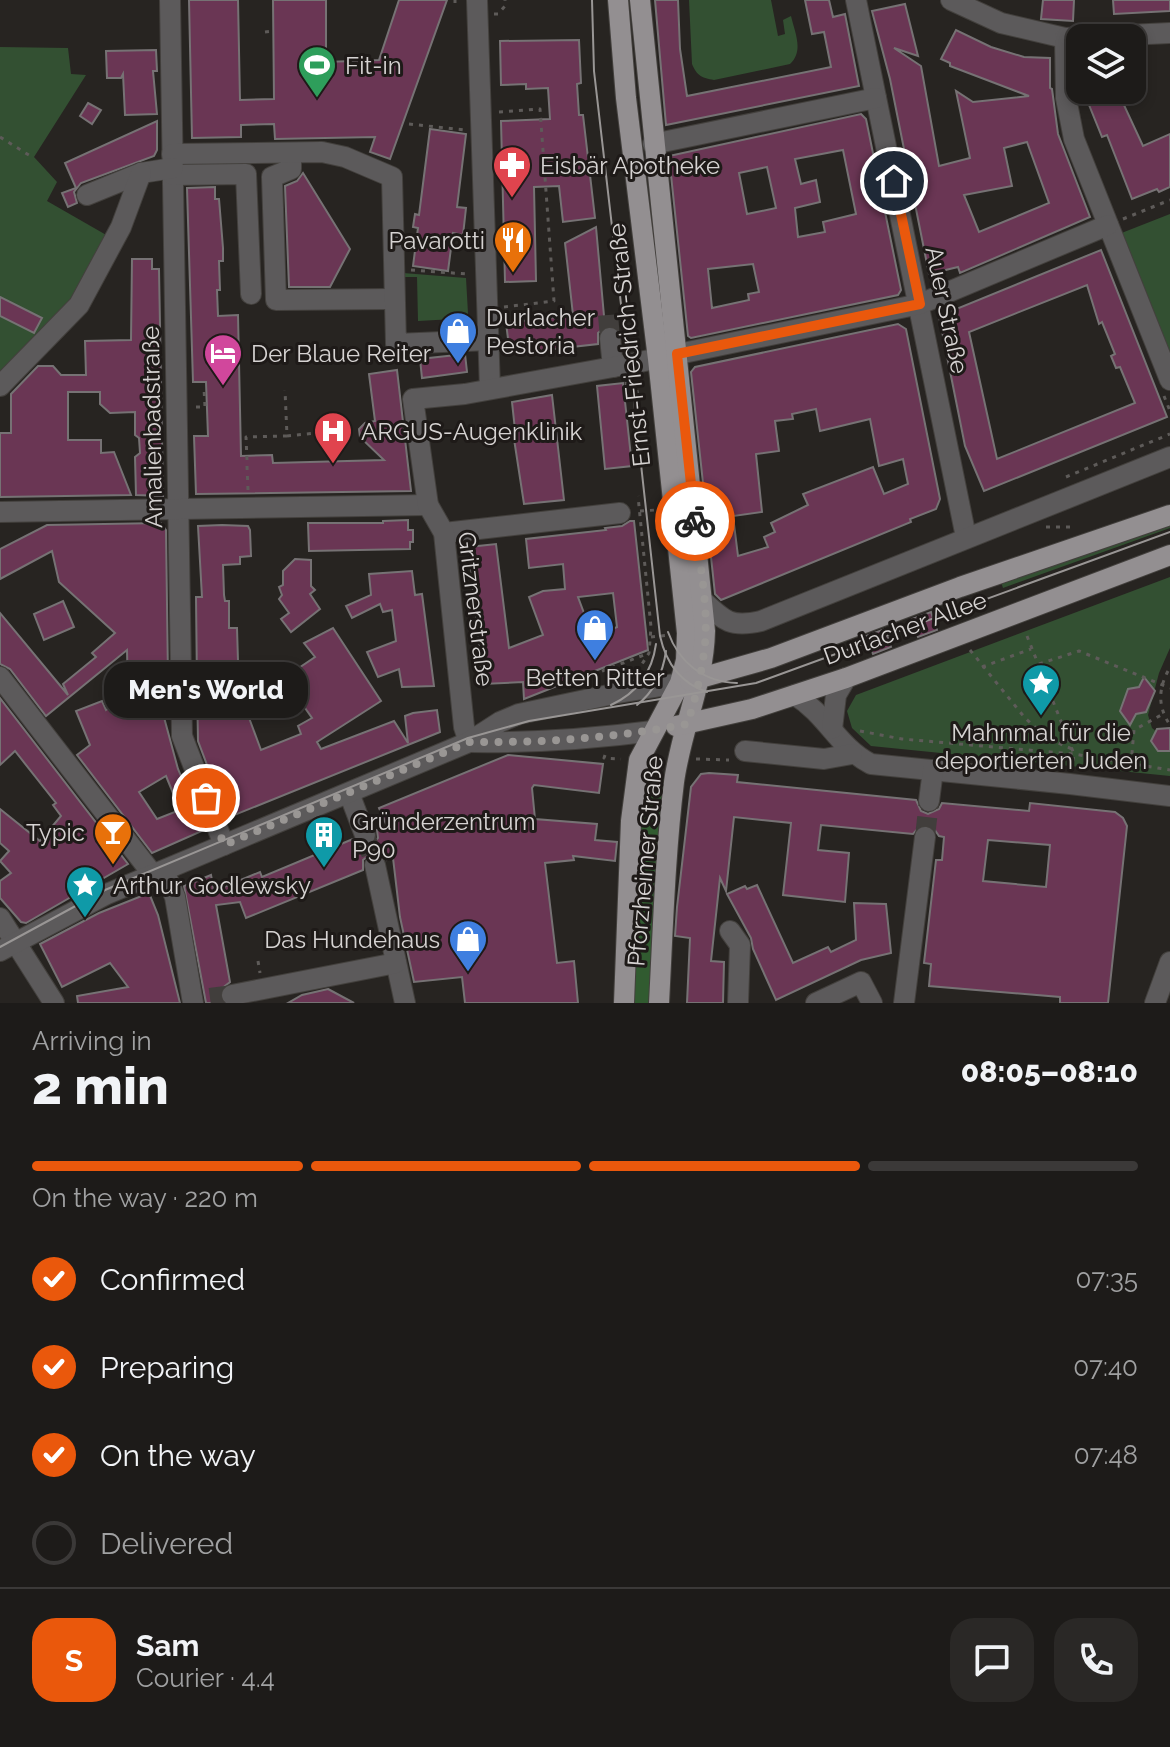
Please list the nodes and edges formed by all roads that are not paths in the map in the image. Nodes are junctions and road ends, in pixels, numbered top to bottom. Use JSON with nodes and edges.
{"nodes":[{"id":1,"x":170,"y":0,"type":"edge"},
{"id":2,"x":477,"y":0,"type":"edge"},
{"id":3,"x":856,"y":0,"type":"edge"},
{"id":4,"x":951,"y":0,"type":"edge"},
{"id":5,"x":640,"y":2,"type":"edge"},
{"id":6,"x":618,"y":3,"type":"edge"},
{"id":7,"x":1170,"y":33,"type":"edge"},
{"id":8,"x":1065,"y":38,"type":"junction"},
{"id":9,"x":876,"y":98,"type":"junction"},
{"id":10,"x":653,"y":144,"type":"junction"},
{"id":11,"x":291,"y":153,"type":"junction"},
{"id":12,"x":173,"y":166,"type":"junction"},
{"id":13,"x":141,"y":173,"type":"junction"},
{"id":14,"x":87,"y":195,"type":"dead end"},
{"id":15,"x":1108,"y":225,"type":"junction"},
{"id":16,"x":251,"y":294,"type":"dead end"},
{"id":17,"x":393,"y":299,"type":"junction"},
{"id":18,"x":920,"y":304,"type":"junction"},
{"id":19,"x":610,"y":338,"type":"tunnel mouth"},
{"id":20,"x":489,"y":340,"type":"junction"},
{"id":21,"x":668,"y":356,"type":"junction"},
{"id":22,"x":613,"y":367,"type":"junction"},
{"id":23,"x":1170,"y":380,"type":"edge"},
{"id":24,"x":0,"y":386,"type":"edge"},
{"id":25,"x":490,"y":389,"type":"junction"},
{"id":26,"x":1170,"y":457,"type":"edge"},
{"id":27,"x":428,"y":505,"type":"junction"},
{"id":28,"x":180,"y":510,"type":"junction"},
{"id":29,"x":0,"y":512,"type":"edge"},
{"id":30,"x":630,"y":512,"type":"road end"},
{"id":31,"x":1170,"y":515,"type":"edge"},
{"id":32,"x":444,"y":533,"type":"junction"},
{"id":33,"x":966,"y":537,"type":"junction"},
{"id":34,"x":1170,"y":555,"type":"edge"},
{"id":35,"x":703,"y":601,"type":"junction"},
{"id":36,"x":0,"y":677,"type":"edge"},
{"id":37,"x":846,"y":678,"type":"junction"},
{"id":38,"x":690,"y":681,"type":"junction"},
{"id":39,"x":795,"y":695,"type":"junction"},
{"id":40,"x":687,"y":724,"type":"junction"},
{"id":41,"x":832,"y":729,"type":"junction"},
{"id":42,"x":653,"y":731,"type":"junction"},
{"id":43,"x":469,"y":742,"type":"junction"},
{"id":44,"x":745,"y":751,"type":"road end"},
{"id":45,"x":852,"y":754,"type":"junction"},
{"id":46,"x":933,"y":770,"type":"junction"},
{"id":47,"x":349,"y":793,"type":"junction"},
{"id":48,"x":1170,"y":796,"type":"edge"},
{"id":49,"x":929,"y":801,"type":"tunnel mouth"},
{"id":50,"x":365,"y":835,"type":"tunnel mouth"},
{"id":51,"x":925,"y":837,"type":"tunnel mouth"},
{"id":52,"x":224,"y":845,"type":"junction"},
{"id":53,"x":375,"y":865,"type":"tunnel mouth"},
{"id":54,"x":159,"y":873,"type":"junction"},
{"id":55,"x":0,"y":918,"type":"edge"},
{"id":56,"x":730,"y":931,"type":"dead end"},
{"id":57,"x":8,"y":946,"type":"edge"},
{"id":58,"x":1170,"y":962,"type":"edge"},
{"id":59,"x":396,"y":963,"type":"junction"},
{"id":60,"x":232,"y":995,"type":"dead end"},
{"id":61,"x":279,"y":996,"type":"edge"},
{"id":62,"x":54,"y":1003,"type":"edge"},
{"id":63,"x":193,"y":1003,"type":"edge"},
{"id":64,"x":405,"y":1003,"type":"edge"},
{"id":65,"x":624,"y":1003,"type":"edge"},
{"id":66,"x":659,"y":1003,"type":"edge"},
{"id":67,"x":738,"y":1003,"type":"edge"},
{"id":68,"x":816,"y":1003,"type":"edge"},
{"id":69,"x":872,"y":1003,"type":"edge"},
{"id":70,"x":904,"y":1003,"type":"edge"},
{"id":71,"x":1155,"y":1003,"type":"edge"}],
"edges":[{"from":1,"to":12,"type":"street","name":"Amalienbadstraße"},
{"from":2,"to":20,"type":"street"},
{"from":3,"to":9,"type":"street","name":"Auer Straße"},
{"from":4,"to":8,"type":"street"},
{"from":5,"to":6,"type":"main road"},
{"from":5,"to":10,"type":"main road","name":"Ernst-Friedrich-Straße"},
{"from":6,"to":21,"type":"main road","name":"Ernst-Friedrich-Straße"},
{"from":7,"to":8,"type":"street"},
{"from":8,"to":15,"type":"street"},
{"from":9,"to":10,"type":"street"},
{"from":9,"to":18,"type":"street","name":"Auer Straße"},
{"from":10,"to":21,"type":"main road","name":"Ernst-Friedrich-Straße"},
{"from":11,"to":12,"type":"street"},
{"from":11,"to":17,"type":"street"},
{"from":11,"to":17,"type":"street"},
{"from":12,"to":13,"type":"street"},
{"from":12,"to":16,"type":"street"},
{"from":12,"to":28,"type":"street","name":"Amalienbadstraße"},
{"from":13,"to":14,"type":"street"},
{"from":13,"to":24,"type":"street"},
{"from":15,"to":18,"type":"street","name":"Gritznerstraße"},
{"from":15,"to":23,"type":"street"},
{"from":17,"to":20,"type":"street"},
{"from":18,"to":21,"type":"street","name":"Gritznerstraße"},
{"from":18,"to":33,"type":"street","name":"Auer Straße"},
{"from":19,"to":22,"type":"street"},
{"from":20,"to":25,"type":"street"},
{"from":21,"to":22,"type":"street","name":"Gritznerstraße"},
{"from":21,"to":35,"type":"main road","name":"Ernst-Friedrich-Straße"},
{"from":21,"to":38,"type":"main road","name":"Ernst-Friedrich-Straße"},
{"from":22,"to":25,"type":"street","name":"Gritznerstraße"},
{"from":25,"to":27,"type":"street","name":"Gritznerstraße"},
{"from":26,"to":33,"type":"street"},
{"from":27,"to":28,"type":"street"},
{"from":27,"to":32,"type":"street","name":"Gritznerstraße"},
{"from":28,"to":29,"type":"street"},
{"from":28,"to":52,"type":"street","name":"Amalienbadstraße"},
{"from":30,"to":32,"type":"street"},
{"from":31,"to":38,"type":"main road","name":"Durlacher Allee"},
{"from":32,"to":43,"type":"street","name":"Gritznerstraße"},
{"from":33,"to":35,"type":"street"},
{"from":34,"to":37,"type":"main road","name":"Durlacher Allee"},
{"from":35,"to":38,"type":"main road","name":"Ernst-Friedrich-Straße"},
{"from":36,"to":54,"type":"street"},
{"from":37,"to":39,"type":"main road","name":"Durlacher Allee"},
{"from":37,"to":41,"type":"street"},
{"from":38,"to":40,"type":"main road","name":"Pforzheimer Straße"},
{"from":38,"to":42,"type":"main road","name":"Pforzheimer Straße"},
{"from":38,"to":43,"type":"street"},
{"from":39,"to":40,"type":"main road","name":"Durlacher Allee"},
{"from":39,"to":41,"type":"street"},
{"from":40,"to":42,"type":"main road","name":"Durlacher Allee"},
{"from":40,"to":66,"type":"main road","name":"Pforzheimer Straße"},
{"from":41,"to":45,"type":"street"},
{"from":42,"to":43,"type":"street"},
{"from":42,"to":65,"type":"main road","name":"Pforzheimer Straße"},
{"from":43,"to":47,"type":"street"},
{"from":44,"to":45,"type":"street"},
{"from":45,"to":46,"type":"street"},
{"from":46,"to":48,"type":"street"},
{"from":46,"to":49,"type":"street"},
{"from":47,"to":50,"type":"street"},
{"from":47,"to":52,"type":"street"},
{"from":51,"to":70,"type":"street"},
{"from":52,"to":54,"type":"street"},
{"from":53,"to":59,"type":"street"},
{"from":54,"to":57,"type":"street"},
{"from":54,"to":63,"type":"street"},
{"from":55,"to":57,"type":"street"},
{"from":56,"to":67,"type":"street"},
{"from":57,"to":62,"type":"street"},
{"from":58,"to":71,"type":"street"},
{"from":59,"to":61,"type":"street"},
{"from":59,"to":64,"type":"street"},
{"from":60,"to":61,"type":"street"},
{"from":68,"to":69,"type":"street"}]}
